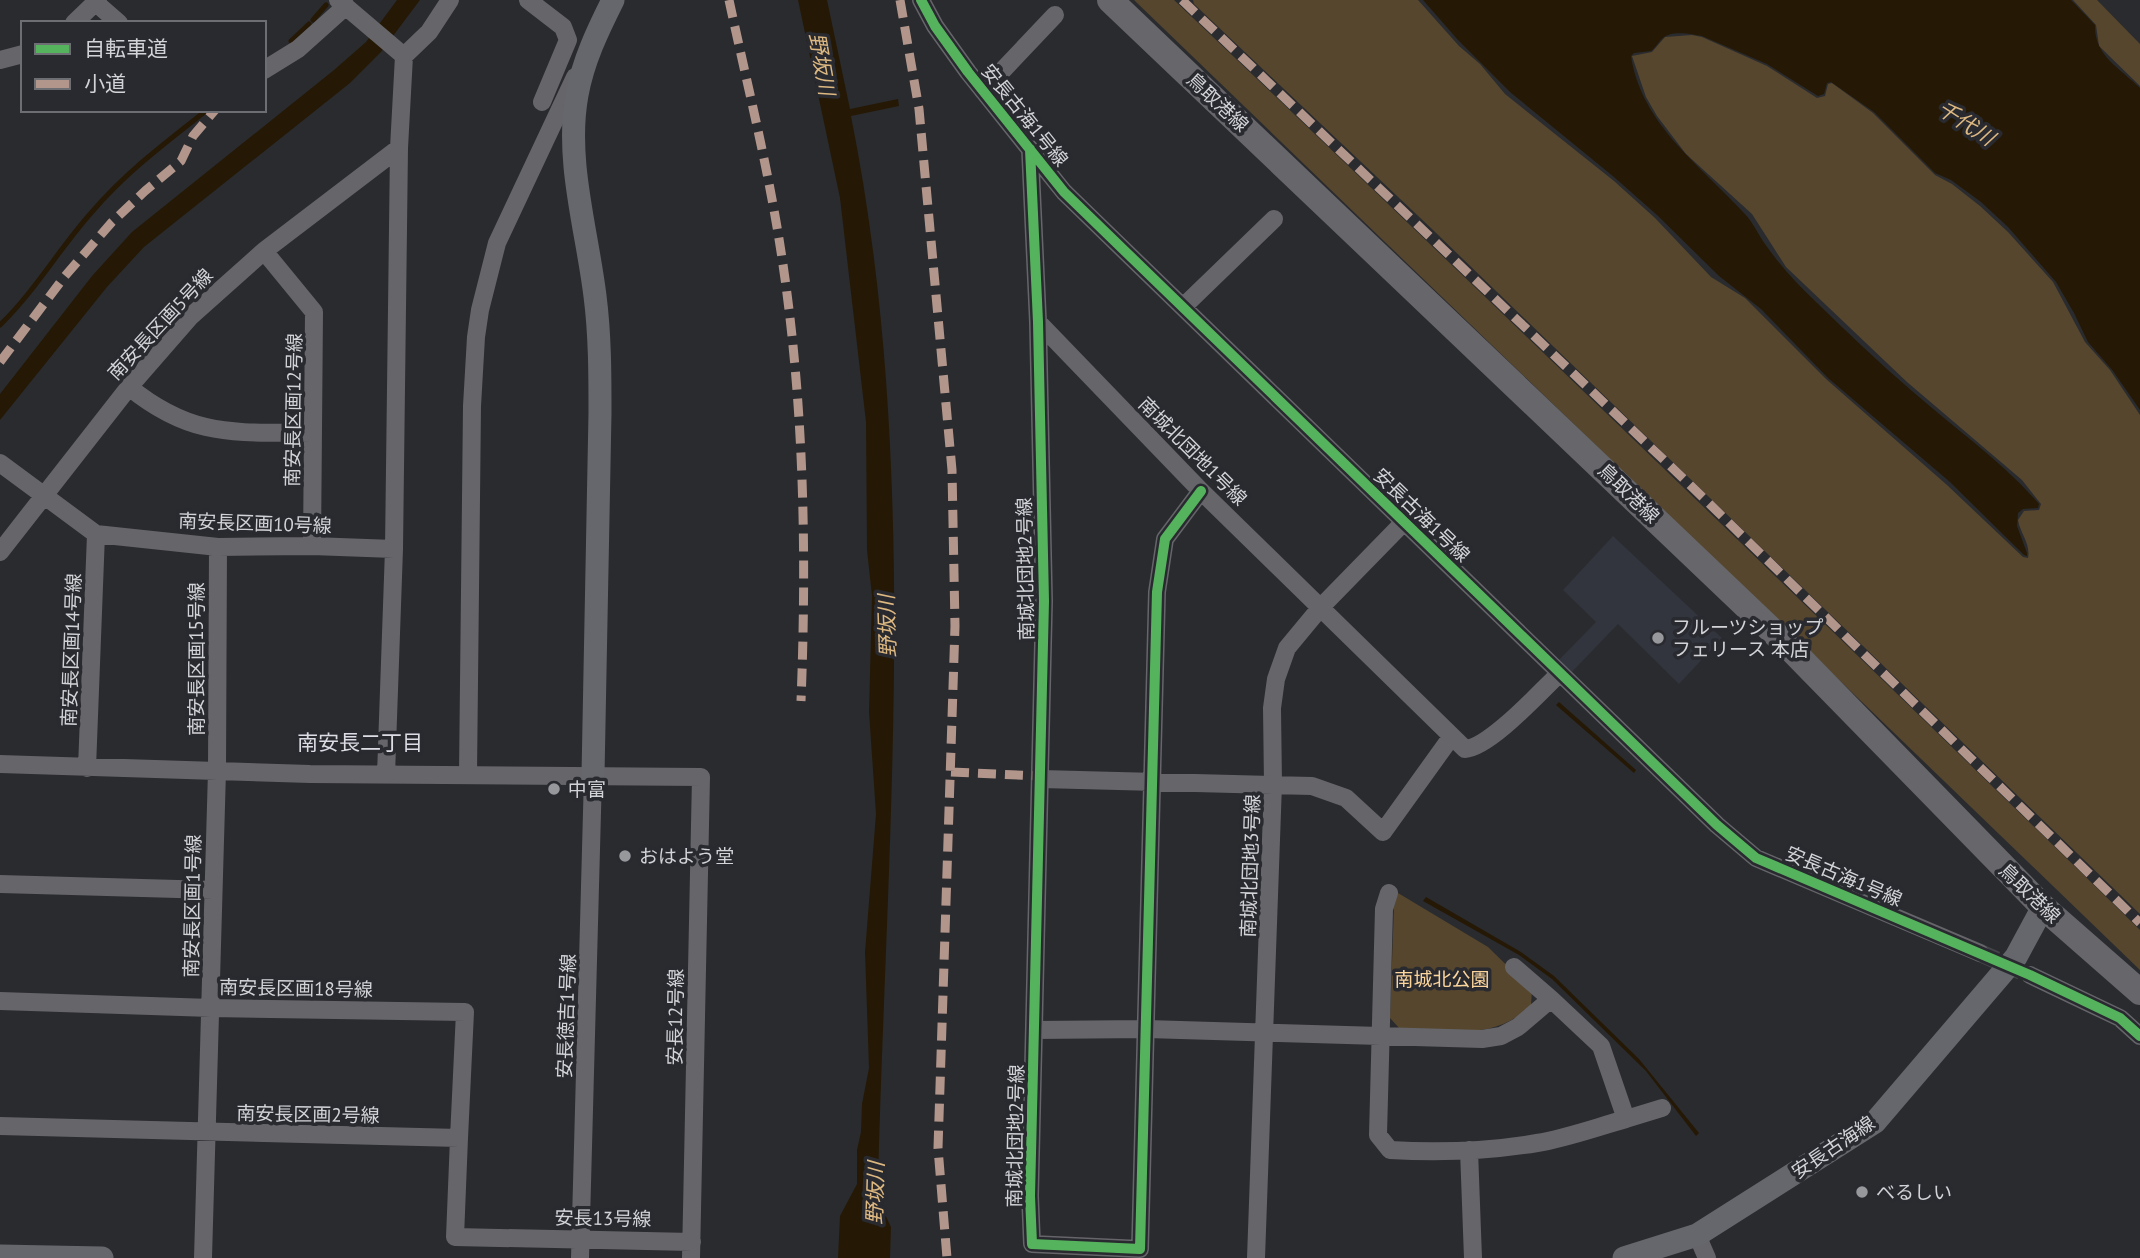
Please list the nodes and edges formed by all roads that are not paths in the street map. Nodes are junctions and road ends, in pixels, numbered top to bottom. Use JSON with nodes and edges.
{"nodes":[{"id":1,"x":450,"y":0,"type":"edge"},
{"id":2,"x":528,"y":0,"type":"edge"},
{"id":3,"x":613,"y":0,"type":"edge"},
{"id":4,"x":921,"y":0,"type":"edge"},
{"id":5,"x":1110,"y":0,"type":"edge"},
{"id":6,"x":97,"y":1,"type":"edge"},
{"id":7,"x":342,"y":3,"type":"edge"},
{"id":8,"x":1055,"y":15,"type":"dead end"},
{"id":9,"x":76,"y":21,"type":"edge"},
{"id":10,"x":117,"y":21,"type":"edge"},
{"id":11,"x":595,"y":37,"type":"junction"},
{"id":12,"x":21,"y":55,"type":"edge"},
{"id":13,"x":404,"y":56,"type":"junction"},
{"id":14,"x":0,"y":60,"type":"edge"},
{"id":15,"x":266,"y":69,"type":"edge"},
{"id":16,"x":983,"y":91,"type":"junction"},
{"id":17,"x":542,"y":102,"type":"dead end"},
{"id":18,"x":399,"y":148,"type":"junction"},
{"id":19,"x":1030,"y":149,"type":"junction"},
{"id":20,"x":1274,"y":219,"type":"dead end"},
{"id":21,"x":264,"y":251,"type":"junction"},
{"id":22,"x":1183,"y":307,"type":"junction"},
{"id":23,"x":1038,"y":322,"type":"junction"},
{"id":24,"x":129,"y":387,"type":"junction"},
{"id":25,"x":313,"y":433,"type":"junction"},
{"id":26,"x":0,"y":463,"type":"edge"},
{"id":27,"x":1201,"y":491,"type":"junction"},
{"id":28,"x":43,"y":496,"type":"junction"},
{"id":29,"x":1404,"y":522,"type":"junction"},
{"id":30,"x":96,"y":534,"type":"junction"},
{"id":31,"x":312,"y":546,"type":"junction"},
{"id":32,"x":218,"y":547,"type":"junction"},
{"id":33,"x":394,"y":549,"type":"junction"},
{"id":34,"x":0,"y":552,"type":"edge"},
{"id":35,"x":1321,"y":607,"type":"junction"},
{"id":36,"x":1559,"y":674,"type":"junction"},
{"id":37,"x":1452,"y":736,"type":"junction"},
{"id":38,"x":0,"y":764,"type":"edge"},
{"id":39,"x":88,"y":768,"type":"junction"},
{"id":40,"x":216,"y":771,"type":"junction"},
{"id":41,"x":386,"y":775,"type":"junction"},
{"id":42,"x":468,"y":775,"type":"junction"},
{"id":43,"x":593,"y":775,"type":"junction"},
{"id":44,"x":1041,"y":779,"type":"junction"},
{"id":45,"x":1152,"y":780,"type":"junction"},
{"id":46,"x":1273,"y":784,"type":"junction"},
{"id":47,"x":0,"y":884,"type":"edge"},
{"id":48,"x":213,"y":890,"type":"junction"},
{"id":49,"x":1389,"y":893,"type":"dead end"},
{"id":50,"x":2043,"y":907,"type":"junction"},
{"id":51,"x":1980,"y":953,"type":"tunnel mouth"},
{"id":52,"x":1514,"y":967,"type":"dead end"},
{"id":53,"x":2030,"y":975,"type":"tunnel mouth"},
{"id":54,"x":2140,"y":992,"type":"edge"},
{"id":55,"x":1551,"y":999,"type":"junction"},
{"id":56,"x":0,"y":1001,"type":"edge"},
{"id":57,"x":211,"y":1008,"type":"junction"},
{"id":58,"x":1147,"y":1029,"type":"junction"},
{"id":59,"x":1034,"y":1030,"type":"junction"},
{"id":60,"x":1266,"y":1032,"type":"junction"},
{"id":61,"x":2140,"y":1036,"type":"edge"},
{"id":62,"x":1382,"y":1037,"type":"junction"},
{"id":63,"x":1662,"y":1108,"type":"dead end"},
{"id":64,"x":1626,"y":1119,"type":"junction"},
{"id":65,"x":0,"y":1126,"type":"edge"},
{"id":66,"x":206,"y":1132,"type":"junction"},
{"id":67,"x":459,"y":1138,"type":"junction"},
{"id":68,"x":1469,"y":1150,"type":"junction"},
{"id":69,"x":1697,"y":1235,"type":"junction"},
{"id":70,"x":580,"y":1239,"type":"junction"},
{"id":71,"x":692,"y":1250,"type":"edge"},
{"id":72,"x":0,"y":1256,"type":"edge"},
{"id":73,"x":102,"y":1258,"type":"edge"},
{"id":74,"x":203,"y":1258,"type":"edge"},
{"id":75,"x":580,"y":1258,"type":"edge"},
{"id":76,"x":1256,"y":1258,"type":"edge"},
{"id":77,"x":1473,"y":1258,"type":"edge"},
{"id":78,"x":1624,"y":1258,"type":"edge"},
{"id":79,"x":1707,"y":1258,"type":"edge"}],
"edges":[{"from":1,"to":13,"type":"street"},
{"from":2,"to":17,"type":"street"},
{"from":3,"to":11,"type":"street"},
{"from":4,"to":16,"type":"street","name":"安長古海1号線"},
{"from":5,"to":50,"type":"main road","name":"鳥取港線"},
{"from":6,"to":9,"type":"street"},
{"from":6,"to":10,"type":"street"},
{"from":7,"to":13,"type":"street"},
{"from":7,"to":15,"type":"street"},
{"from":8,"to":16,"type":"street"},
{"from":11,"to":42,"type":"street"},
{"from":11,"to":43,"type":"street"},
{"from":12,"to":14,"type":"street"},
{"from":13,"to":18,"type":"street"},
{"from":16,"to":19,"type":"street","name":"安長古海1号線"},
{"from":18,"to":21,"type":"street","name":"南安長区画5号線"},
{"from":18,"to":33,"type":"street"},
{"from":19,"to":22,"type":"street","name":"安長古海1号線"},
{"from":19,"to":23,"type":"street","name":"南城北団地2号線"},
{"from":20,"to":22,"type":"street"},
{"from":21,"to":24,"type":"street","name":"南安長区画5号線"},
{"from":21,"to":25,"type":"street","name":"南安長区画12号線"},
{"from":22,"to":29,"type":"street","name":"安長古海1号線"},
{"from":23,"to":27,"type":"street","name":"南城北団地1号線"},
{"from":23,"to":44,"type":"street","name":"南城北団地2号線"},
{"from":24,"to":25,"type":"street"},
{"from":24,"to":28,"type":"street","name":"南安長区画5号線"},
{"from":25,"to":31,"type":"street","name":"南安長区画12号線"},
{"from":26,"to":28,"type":"street","name":"南安長区画10号線"},
{"from":27,"to":35,"type":"street","name":"南城北団地1号線"},
{"from":27,"to":45,"type":"street","name":"南城北団地2号線"},
{"from":28,"to":30,"type":"street","name":"南安長区画10号線"},
{"from":28,"to":34,"type":"street","name":"南安長区画5号線"},
{"from":29,"to":35,"type":"street","name":"南城北団地3号線"},
{"from":29,"to":36,"type":"street","name":"安長古海1号線"},
{"from":30,"to":32,"type":"street","name":"南安長区画10号線"},
{"from":30,"to":39,"type":"street","name":"南安長区画14号線"},
{"from":31,"to":32,"type":"street","name":"南安長区画10号線"},
{"from":31,"to":33,"type":"street","name":"南安長区画10号線"},
{"from":32,"to":40,"type":"street","name":"南安長区画15号線"},
{"from":33,"to":41,"type":"street"},
{"from":35,"to":37,"type":"street","name":"南城北団地1号線"},
{"from":35,"to":46,"type":"street","name":"南城北団地3号線"},
{"from":36,"to":37,"type":"street"},
{"from":36,"to":51,"type":"street","name":"安長古海1号線"},
{"from":37,"to":46,"type":"street"},
{"from":38,"to":39,"type":"street"},
{"from":39,"to":40,"type":"street"},
{"from":40,"to":41,"type":"street"},
{"from":40,"to":48,"type":"street","name":"南安長区画1号線"},
{"from":41,"to":42,"type":"street"},
{"from":42,"to":43,"type":"street"},
{"from":43,"to":70,"type":"street","name":"安長徳吉1号線"},
{"from":43,"to":71,"type":"street","name":"安長12号線"},
{"from":44,"to":45,"type":"street"},
{"from":44,"to":59,"type":"street","name":"南城北団地2号線"},
{"from":45,"to":46,"type":"street"},
{"from":45,"to":58,"type":"street","name":"南城北団地2号線"},
{"from":46,"to":60,"type":"street","name":"南城北団地3号線"},
{"from":47,"to":48,"type":"street"},
{"from":48,"to":57,"type":"street","name":"南安長区画1号線"},
{"from":49,"to":62,"type":"street"},
{"from":50,"to":54,"type":"main road","name":"鳥取港線"},
{"from":50,"to":69,"type":"street","name":"安長古海線"},
{"from":52,"to":55,"type":"street"},
{"from":53,"to":61,"type":"street"},
{"from":55,"to":62,"type":"street"},
{"from":55,"to":64,"type":"street"},
{"from":56,"to":57,"type":"street","name":"南安長区画18号線"},
{"from":57,"to":66,"type":"street","name":"南安長区画1号線"},
{"from":57,"to":67,"type":"street","name":"南安長区画18号線"},
{"from":58,"to":59,"type":"street"},
{"from":58,"to":59,"type":"street","name":"南城北団地2号線"},
{"from":58,"to":60,"type":"street"},
{"from":60,"to":62,"type":"street"},
{"from":60,"to":76,"type":"street","name":"南城北団地3号線"},
{"from":62,"to":68,"type":"street"},
{"from":63,"to":64,"type":"street"},
{"from":64,"to":68,"type":"street"},
{"from":65,"to":66,"type":"street","name":"南安長区画2号線"},
{"from":66,"to":67,"type":"street","name":"南安長区画2号線"},
{"from":66,"to":74,"type":"street","name":"南安長区画1号線"},
{"from":67,"to":70,"type":"street","name":"安長13号線"},
{"from":68,"to":77,"type":"street"},
{"from":69,"to":78,"type":"street","name":"安長古海線"},
{"from":69,"to":79,"type":"street"},
{"from":70,"to":71,"type":"street","name":"安長13号線"},
{"from":70,"to":75,"type":"street","name":"安長徳吉1号線"},
{"from":72,"to":73,"type":"street"}]}
